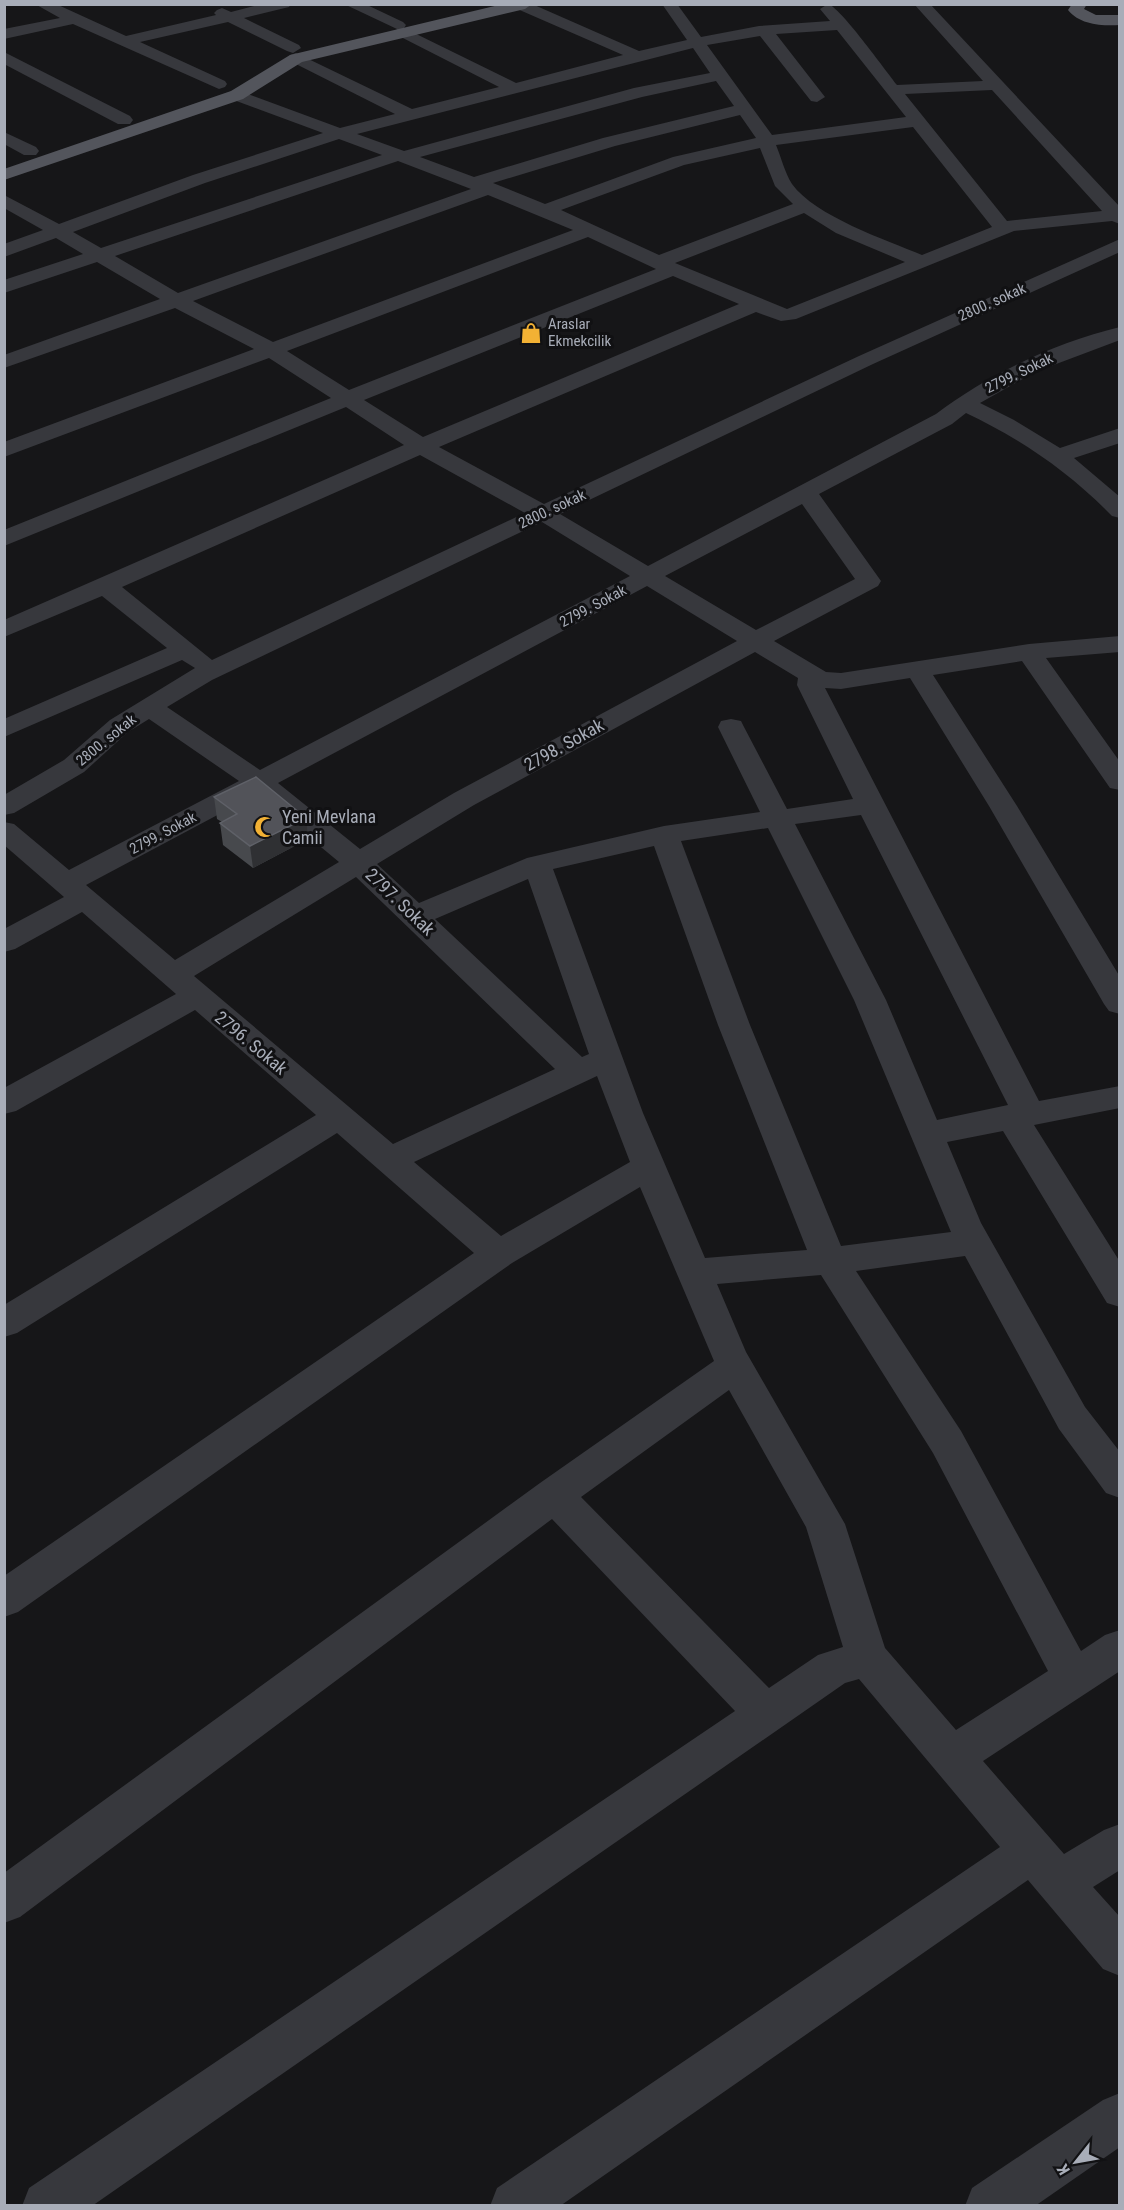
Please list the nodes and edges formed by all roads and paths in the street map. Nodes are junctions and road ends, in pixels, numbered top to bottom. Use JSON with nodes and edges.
{"nodes":[{"id":1,"x":42,"y":4,"type":"edge"},
{"id":2,"x":204,"y":4,"type":"edge"},
{"id":3,"x":284,"y":4,"type":"edge"},
{"id":4,"x":351,"y":4,"type":"edge"},
{"id":5,"x":494,"y":4,"type":"edge"},
{"id":6,"x":669,"y":4,"type":"edge"},
{"id":7,"x":824,"y":4,"type":"edge"},
{"id":8,"x":921,"y":4,"type":"edge"},
{"id":9,"x":1058,"y":4,"type":"edge"},
{"id":10,"x":523,"y":5,"type":"edge"},
{"id":11,"x":1078,"y":7,"type":"edge"},
{"id":12,"x":231,"y":17,"type":"junction"},
{"id":13,"x":75,"y":19,"type":"junction"},
{"id":14,"x":1119,"y":20,"type":"edge"},
{"id":15,"x":843,"y":25,"type":"junction"},
{"id":16,"x":400,"y":29,"type":"junction"},
{"id":17,"x":765,"y":31,"type":"junction"},
{"id":18,"x":4,"y":34,"type":"edge"},
{"id":19,"x":125,"y":41,"type":"junction"},
{"id":20,"x":695,"y":42,"type":"junction"},
{"id":21,"x":295,"y":53,"type":"junction"},
{"id":22,"x":269,"y":56,"type":"dead end"},
{"id":23,"x":638,"y":56,"type":"junction"},
{"id":24,"x":4,"y":57,"type":"edge"},
{"id":25,"x":719,"y":76,"type":"junction"},
{"id":26,"x":224,"y":81,"type":"joint"},
{"id":27,"x":997,"y":85,"type":"junction"},
{"id":28,"x":514,"y":88,"type":"junction"},
{"id":29,"x":891,"y":90,"type":"junction"},
{"id":30,"x":237,"y":95,"type":"junction"},
{"id":31,"x":817,"y":97,"type":"dead end"},
{"id":32,"x":744,"y":109,"type":"junction"},
{"id":33,"x":411,"y":115,"type":"junction"},
{"id":34,"x":124,"y":120,"type":"junction"},
{"id":35,"x":916,"y":121,"type":"junction"},
{"id":36,"x":340,"y":134,"type":"junction"},
{"id":37,"x":4,"y":137,"type":"edge"},
{"id":38,"x":766,"y":141,"type":"junction"},
{"id":39,"x":30,"y":151,"type":"junction"},
{"id":40,"x":402,"y":156,"type":"junction"},
{"id":41,"x":4,"y":160,"type":"edge"},
{"id":42,"x":4,"y":175,"type":"edge"},
{"id":43,"x":482,"y":186,"type":"junction"},
{"id":44,"x":4,"y":200,"type":"edge"},
{"id":45,"x":806,"y":206,"type":"junction"},
{"id":46,"x":545,"y":210,"type":"junction"},
{"id":47,"x":1118,"y":217,"type":"edge"},
{"id":48,"x":1003,"y":228,"type":"junction"},
{"id":49,"x":590,"y":230,"type":"junction"},
{"id":50,"x":58,"y":232,"type":"junction"},
{"id":51,"x":1119,"y":245,"type":"edge"},
{"id":52,"x":4,"y":250,"type":"edge"},
{"id":53,"x":98,"y":255,"type":"junction"},
{"id":54,"x":921,"y":262,"type":"junction"},
{"id":55,"x":666,"y":266,"type":"junction"},
{"id":56,"x":4,"y":287,"type":"edge"},
{"id":57,"x":176,"y":300,"type":"junction"},
{"id":58,"x":755,"y":305,"type":"junction"},
{"id":59,"x":1119,"y":333,"type":"edge"},
{"id":60,"x":272,"y":350,"type":"junction"},
{"id":61,"x":4,"y":362,"type":"edge"},
{"id":62,"x":349,"y":398,"type":"junction"},
{"id":63,"x":963,"y":403,"type":"junction"},
{"id":64,"x":1119,"y":435,"type":"edge"},
{"id":65,"x":421,"y":446,"type":"junction"},
{"id":66,"x":4,"y":450,"type":"edge"},
{"id":67,"x":1058,"y":455,"type":"junction"},
{"id":68,"x":1110,"y":490,"type":"edge"},
{"id":69,"x":806,"y":493,"type":"junction"},
{"id":70,"x":1119,"y":511,"type":"edge"},
{"id":71,"x":543,"y":513,"type":"junction"},
{"id":72,"x":4,"y":539,"type":"edge"},
{"id":73,"x":649,"y":577,"type":"junction"},
{"id":74,"x":105,"y":586,"type":"junction"},
{"id":75,"x":4,"y":630,"type":"edge"},
{"id":76,"x":755,"y":641,"type":"junction"},
{"id":77,"x":1119,"y":644,"type":"edge"},
{"id":78,"x":185,"y":650,"type":"junction"},
{"id":79,"x":1029,"y":652,"type":"junction"},
{"id":80,"x":917,"y":669,"type":"junction"},
{"id":81,"x":211,"y":670,"type":"junction"},
{"id":82,"x":812,"y":676,"type":"junction"},
{"id":83,"x":149,"y":707,"type":"junction"},
{"id":84,"x":731,"y":727,"type":"dead end"},
{"id":85,"x":4,"y":729,"type":"edge"},
{"id":86,"x":260,"y":782,"type":"junction"},
{"id":87,"x":1119,"y":782,"type":"edge"},
{"id":88,"x":869,"y":805,"type":"junction"},
{"id":89,"x":4,"y":807,"type":"edge"},
{"id":90,"x":777,"y":819,"type":"junction"},
{"id":91,"x":4,"y":830,"type":"edge"},
{"id":92,"x":664,"y":835,"type":"junction"},
{"id":93,"x":360,"y":864,"type":"junction"},
{"id":94,"x":537,"y":864,"type":"junction"},
{"id":95,"x":75,"y":891,"type":"junction"},
{"id":96,"x":415,"y":916,"type":"junction"},
{"id":97,"x":4,"y":942,"type":"edge"},
{"id":98,"x":172,"y":976,"type":"junction"},
{"id":99,"x":196,"y":996,"type":"junction"},
{"id":100,"x":1119,"y":1004,"type":"edge"},
{"id":101,"x":592,"y":1065,"type":"junction"},
{"id":102,"x":1119,"y":1097,"type":"edge"},
{"id":103,"x":4,"y":1103,"type":"edge"},
{"id":104,"x":1020,"y":1115,"type":"junction"},
{"id":105,"x":338,"y":1117,"type":"junction"},
{"id":106,"x":927,"y":1134,"type":"junction"},
{"id":107,"x":389,"y":1160,"type":"junction"},
{"id":108,"x":649,"y":1166,"type":"junction"},
{"id":109,"x":975,"y":1242,"type":"junction"},
{"id":110,"x":499,"y":1254,"type":"junction"},
{"id":111,"x":829,"y":1261,"type":"junction"},
{"id":112,"x":694,"y":1272,"type":"junction"},
{"id":113,"x":1119,"y":1293,"type":"edge"},
{"id":114,"x":4,"y":1323,"type":"edge"},
{"id":115,"x":735,"y":1366,"type":"junction"},
{"id":116,"x":1119,"y":1482,"type":"edge"},
{"id":117,"x":554,"y":1496,"type":"junction"},
{"id":118,"x":4,"y":1599,"type":"edge"},
{"id":119,"x":1119,"y":1648,"type":"edge"},
{"id":120,"x":867,"y":1658,"type":"junction"},
{"id":121,"x":1073,"y":1677,"type":"junction"},
{"id":122,"x":766,"y":1714,"type":"junction"},
{"id":123,"x":953,"y":1756,"type":"junction"},
{"id":124,"x":1119,"y":1845,"type":"edge"},
{"id":125,"x":1047,"y":1866,"type":"junction"},
{"id":126,"x":4,"y":1901,"type":"edge"},
{"id":127,"x":1119,"y":1953,"type":"edge"},
{"id":128,"x":1119,"y":2117,"type":"edge"},
{"id":129,"x":47,"y":2205,"type":"edge"},
{"id":130,"x":515,"y":2205,"type":"edge"},
{"id":131,"x":990,"y":2205,"type":"edge"}],
"edges":[{"from":1,"to":13,"type":"street"},
{"from":2,"to":12,"type":"street"},
{"from":3,"to":12,"type":"street"},
{"from":4,"to":16,"type":"street"},
{"from":5,"to":16,"type":"main road"},
{"from":6,"to":20,"type":"street"},
{"from":7,"to":15,"type":"street"},
{"from":8,"to":27,"type":"street"},
{"from":9,"to":11,"type":"main road"},
{"from":10,"to":16,"type":"main road"},
{"from":10,"to":23,"type":"street"},
{"from":11,"to":14,"type":"main road"},
{"from":12,"to":19,"type":"street"},
{"from":12,"to":21,"type":"street"},
{"from":13,"to":18,"type":"street"},
{"from":13,"to":19,"type":"street"},
{"from":15,"to":17,"type":"street"},
{"from":15,"to":29,"type":"street"},
{"from":16,"to":21,"type":"main road"},
{"from":16,"to":28,"type":"street"},
{"from":17,"to":20,"type":"street"},
{"from":17,"to":31,"type":"street"},
{"from":19,"to":26,"type":"street"},
{"from":20,"to":23,"type":"street"},
{"from":20,"to":25,"type":"street"},
{"from":21,"to":22,"type":"main road"},
{"from":21,"to":30,"type":"main road"},
{"from":21,"to":33,"type":"street"},
{"from":23,"to":28,"type":"street"},
{"from":24,"to":34,"type":"street"},
{"from":25,"to":32,"type":"street"},
{"from":25,"to":40,"type":"street"},
{"from":26,"to":34,"type":"main road"},
{"from":27,"to":29,"type":"street"},
{"from":27,"to":47,"type":"street"},
{"from":28,"to":33,"type":"street"},
{"from":29,"to":35,"type":"street"},
{"from":30,"to":36,"type":"street"},
{"from":30,"to":42,"type":"main road"},
{"from":32,"to":38,"type":"street"},
{"from":32,"to":43,"type":"street"},
{"from":33,"to":36,"type":"street"},
{"from":34,"to":39,"type":"main road"},
{"from":35,"to":38,"type":"street"},
{"from":35,"to":48,"type":"street"},
{"from":36,"to":40,"type":"street"},
{"from":36,"to":50,"type":"street"},
{"from":37,"to":39,"type":"street"},
{"from":38,"to":45,"type":"street"},
{"from":38,"to":46,"type":"street"},
{"from":39,"to":41,"type":"main road"},
{"from":40,"to":43,"type":"street"},
{"from":40,"to":53,"type":"street"},
{"from":43,"to":46,"type":"street"},
{"from":43,"to":57,"type":"street"},
{"from":44,"to":50,"type":"street"},
{"from":45,"to":54,"type":"street"},
{"from":45,"to":55,"type":"street"},
{"from":46,"to":49,"type":"street"},
{"from":47,"to":48,"type":"street"},
{"from":48,"to":54,"type":"street"},
{"from":49,"to":55,"type":"street"},
{"from":49,"to":60,"type":"street"},
{"from":50,"to":52,"type":"street"},
{"from":50,"to":53,"type":"street"},
{"from":51,"to":71,"type":"street","name":"2800. sokak"},
{"from":53,"to":56,"type":"street"},
{"from":53,"to":57,"type":"street"},
{"from":54,"to":58,"type":"street"},
{"from":55,"to":58,"type":"street"},
{"from":55,"to":62,"type":"street"},
{"from":57,"to":60,"type":"street"},
{"from":57,"to":61,"type":"street"},
{"from":58,"to":65,"type":"street"},
{"from":59,"to":63,"type":"street","name":"2799. Sokak"},
{"from":60,"to":62,"type":"street"},
{"from":60,"to":66,"type":"street"},
{"from":62,"to":65,"type":"street"},
{"from":62,"to":72,"type":"street"},
{"from":63,"to":67,"type":"street"},
{"from":63,"to":69,"type":"street","name":"2799. Sokak"},
{"from":64,"to":67,"type":"street"},
{"from":65,"to":71,"type":"street"},
{"from":65,"to":74,"type":"street"},
{"from":67,"to":68,"type":"street"},
{"from":68,"to":70,"type":"street"},
{"from":69,"to":73,"type":"street","name":"2799. Sokak"},
{"from":69,"to":76,"type":"street","name":"2798. Sokak"},
{"from":71,"to":73,"type":"street"},
{"from":71,"to":81,"type":"street","name":"2800. sokak"},
{"from":73,"to":76,"type":"street"},
{"from":73,"to":86,"type":"street","name":"2799. Sokak"},
{"from":74,"to":75,"type":"street"},
{"from":74,"to":78,"type":"street"},
{"from":76,"to":82,"type":"street"},
{"from":76,"to":93,"type":"street","name":"2798. Sokak"},
{"from":77,"to":79,"type":"street"},
{"from":78,"to":81,"type":"street"},
{"from":78,"to":85,"type":"street"},
{"from":79,"to":80,"type":"street"},
{"from":79,"to":87,"type":"street"},
{"from":80,"to":82,"type":"street"},
{"from":80,"to":100,"type":"street"},
{"from":81,"to":83,"type":"street","name":"2800. sokak"},
{"from":82,"to":88,"type":"street"},
{"from":83,"to":86,"type":"street","name":"2797. Sokak"},
{"from":83,"to":89,"type":"street","name":"2800. sokak"},
{"from":84,"to":90,"type":"street"},
{"from":86,"to":93,"type":"street","name":"2797. Sokak"},
{"from":86,"to":95,"type":"street","name":"2799. Sokak"},
{"from":88,"to":90,"type":"street"},
{"from":88,"to":104,"type":"street"},
{"from":90,"to":92,"type":"street"},
{"from":90,"to":106,"type":"street"},
{"from":91,"to":95,"type":"street","name":"2796. Sokak"},
{"from":92,"to":94,"type":"street"},
{"from":92,"to":111,"type":"street"},
{"from":93,"to":96,"type":"street","name":"2797. Sokak"},
{"from":93,"to":98,"type":"street","name":"2798. Sokak"},
{"from":94,"to":96,"type":"street"},
{"from":94,"to":101,"type":"street"},
{"from":95,"to":97,"type":"street","name":"2799. Sokak"},
{"from":95,"to":98,"type":"street","name":"2796. Sokak"},
{"from":96,"to":101,"type":"street","name":"2797. Sokak"},
{"from":98,"to":99,"type":"street","name":"2796. Sokak"},
{"from":99,"to":103,"type":"street"},
{"from":99,"to":105,"type":"street","name":"2796. Sokak"},
{"from":101,"to":107,"type":"street"},
{"from":101,"to":108,"type":"street"},
{"from":102,"to":104,"type":"street"},
{"from":104,"to":106,"type":"street"},
{"from":104,"to":113,"type":"street"},
{"from":105,"to":107,"type":"street","name":"2796. Sokak"},
{"from":105,"to":114,"type":"street"},
{"from":106,"to":109,"type":"street"},
{"from":107,"to":110,"type":"street","name":"2796. Sokak"},
{"from":108,"to":110,"type":"street"},
{"from":108,"to":112,"type":"street"},
{"from":109,"to":111,"type":"street"},
{"from":109,"to":116,"type":"street"},
{"from":110,"to":118,"type":"street"},
{"from":111,"to":112,"type":"street"},
{"from":111,"to":121,"type":"street"},
{"from":112,"to":115,"type":"street"},
{"from":115,"to":117,"type":"street"},
{"from":115,"to":120,"type":"street"},
{"from":117,"to":122,"type":"street"},
{"from":117,"to":126,"type":"street"},
{"from":119,"to":121,"type":"street"},
{"from":120,"to":122,"type":"street"},
{"from":120,"to":123,"type":"street"},
{"from":121,"to":123,"type":"street"},
{"from":122,"to":129,"type":"street"},
{"from":123,"to":125,"type":"street"},
{"from":124,"to":125,"type":"street"},
{"from":125,"to":127,"type":"street"},
{"from":125,"to":130,"type":"street"},
{"from":128,"to":131,"type":"street"}]}
